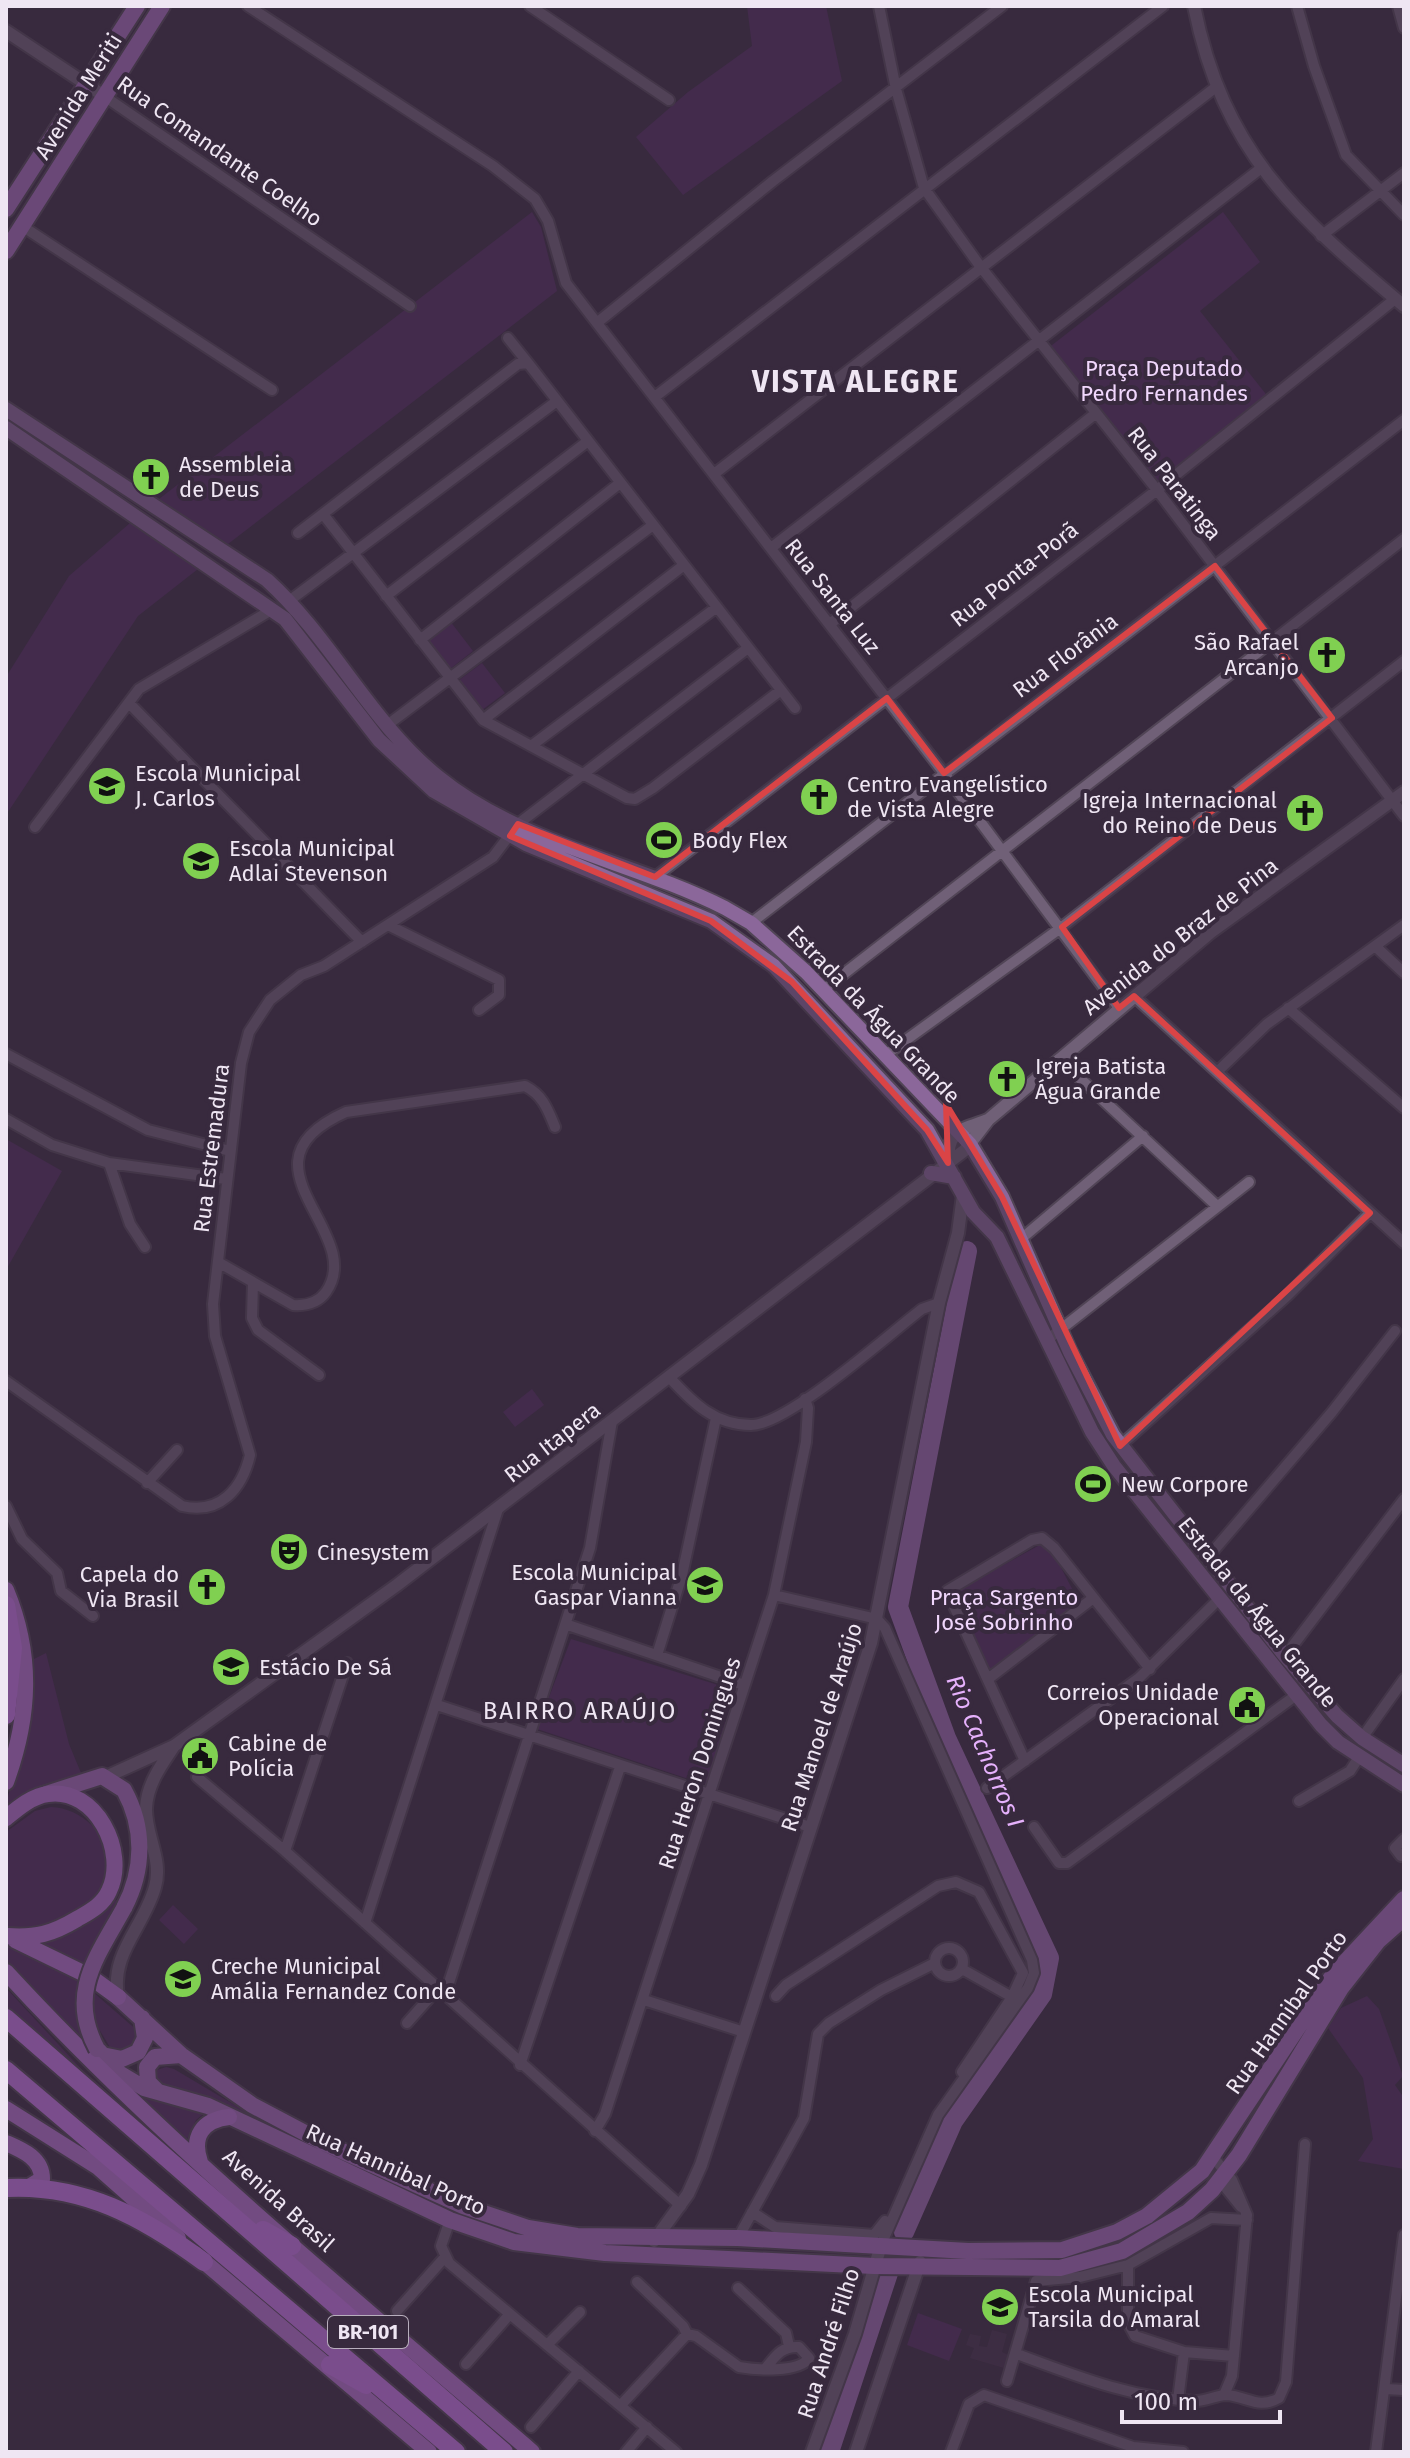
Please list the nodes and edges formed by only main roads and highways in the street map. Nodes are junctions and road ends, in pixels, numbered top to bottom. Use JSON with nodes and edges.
{"nodes":[{"id":1,"x":137,"y":6,"type":"edge"},
{"id":2,"x":162,"y":6,"type":"edge"},
{"id":3,"x":6,"y":209,"type":"edge"},
{"id":4,"x":6,"y":251,"type":"edge"},
{"id":5,"x":6,"y":409,"type":"edge"},
{"id":6,"x":8,"y":433,"type":"edge"},
{"id":7,"x":514,"y":830,"type":"junction"},
{"id":8,"x":951,"y":1170,"type":"junction"},
{"id":9,"x":931,"y":1173,"type":"road end"},
{"id":10,"x":1002,"y":1197,"type":"junction"},
{"id":11,"x":981,"y":1221,"type":"junction"},
{"id":12,"x":1079,"y":1388,"type":"junction"},
{"id":13,"x":6,"y":1590,"type":"edge"},
{"id":14,"x":6,"y":1605,"type":"edge"},
{"id":15,"x":6,"y":1715,"type":"edge"},
{"id":16,"x":1404,"y":1765,"type":"edge"},
{"id":17,"x":6,"y":1782,"type":"edge"},
{"id":18,"x":1404,"y":1785,"type":"edge"},
{"id":19,"x":46,"y":1794,"type":"junction"},
{"id":20,"x":6,"y":1818,"type":"edge"},
{"id":21,"x":1404,"y":1899,"type":"edge"},
{"id":22,"x":1404,"y":1918,"type":"edge"},
{"id":23,"x":6,"y":1936,"type":"edge"},
{"id":24,"x":6,"y":1972,"type":"edge"},
{"id":25,"x":118,"y":1997,"type":"joint"},
{"id":26,"x":6,"y":2018,"type":"edge"},
{"id":27,"x":142,"y":2018,"type":"junction"},
{"id":28,"x":99,"y":2052,"type":"junction"},
{"id":29,"x":181,"y":2055,"type":"junction"},
{"id":30,"x":6,"y":2070,"type":"edge"},
{"id":31,"x":159,"y":2093,"type":"junction"},
{"id":32,"x":6,"y":2109,"type":"edge"},
{"id":33,"x":229,"y":2117,"type":"junction"},
{"id":34,"x":275,"y":2139,"type":"junction"},
{"id":35,"x":322,"y":2142,"type":"junction"},
{"id":36,"x":6,"y":2143,"type":"edge"},
{"id":37,"x":200,"y":2162,"type":"junction"},
{"id":38,"x":29,"y":2187,"type":"junction"},
{"id":39,"x":6,"y":2188,"type":"edge"},
{"id":40,"x":232,"y":2213,"type":"junction"},
{"id":41,"x":292,"y":2246,"type":"junction"},
{"id":42,"x":204,"y":2262,"type":"junction"},
{"id":43,"x":330,"y":2365,"type":"junction"},
{"id":44,"x":397,"y":2401,"type":"junction"},
{"id":45,"x":429,"y":2452,"type":"edge"},
{"id":46,"x":456,"y":2452,"type":"edge"},
{"id":47,"x":504,"y":2452,"type":"edge"},
{"id":48,"x":532,"y":2452,"type":"edge"}],
"edges":[{"from":1,"to":3,"type":"main road","name":"Avenida Meriti"},
{"from":2,"to":4,"type":"main road","name":"Avenida Meriti"},
{"from":5,"to":7,"type":"main road","name":"Estrada da Água Grande"},
{"from":6,"to":7,"type":"main road","name":"Estrada da Água Grande"},
{"from":7,"to":8,"type":"main road","name":"Estrada da Água Grande"},
{"from":7,"to":10,"type":"main road","name":"Estrada da Água Grande"},
{"from":8,"to":9,"type":"main road"},
{"from":8,"to":11,"type":"main road","name":"Estrada da Água Grande"},
{"from":10,"to":11,"type":"main road"},
{"from":10,"to":12,"type":"main road","name":"Estrada da Água Grande"},
{"from":11,"to":12,"type":"main road","name":"Estrada da Água Grande"},
{"from":12,"to":16,"type":"main road","name":"Estrada da Água Grande"},
{"from":12,"to":18,"type":"main road","name":"Estrada da Água Grande"},
{"from":13,"to":17,"type":"highway"},
{"from":14,"to":15,"type":"highway"},
{"from":19,"to":20,"type":"highway"},
{"from":19,"to":23,"type":"highway"},
{"from":19,"to":28,"type":"main road","bridge":true},
{"from":21,"to":35,"type":"main road","name":"Rua Hannibal Porto"},
{"from":22,"to":34,"type":"main road","name":"Rua Hannibal Porto"},
{"from":23,"to":25,"type":"highway"},
{"from":24,"to":37,"type":"highway","name":"Avenida Brasil","number":"BR-101"},
{"from":25,"to":27,"type":"main road","name":"Rua Hannibal Porto"},
{"from":26,"to":40,"type":"highway","name":"Avenida Brasil","number":"BR-101"},
{"from":27,"to":28,"type":"main road"},
{"from":27,"to":29,"type":"main road","name":"Rua Hannibal Porto"},
{"from":28,"to":31,"type":"main road","name":"Rua Hannibal Porto"},
{"from":29,"to":31,"type":"main road"},
{"from":29,"to":35,"type":"main road","name":"Rua Hannibal Porto"},
{"from":30,"to":44,"type":"highway","number":"BR-101"},
{"from":31,"to":33,"type":"main road","name":"Rua Hannibal Porto"},
{"from":32,"to":42,"type":"highway","number":"BR-101"},
{"from":33,"to":34,"type":"main road","name":"Rua Hannibal Porto"},
{"from":33,"to":37,"type":"highway"},
{"from":34,"to":35,"type":"main road"},
{"from":36,"to":38,"type":"highway"},
{"from":37,"to":41,"type":"highway","name":"Avenida Brasil","number":"BR-101"},
{"from":38,"to":39,"type":"highway"},
{"from":38,"to":42,"type":"highway"},
{"from":40,"to":41,"type":"highway"},
{"from":40,"to":47,"type":"highway","name":"Avenida Brasil","number":"BR-101"},
{"from":41,"to":48,"type":"highway","name":"Avenida Brasil","number":"BR-101"},
{"from":42,"to":43,"type":"highway","number":"BR-101"},
{"from":43,"to":44,"type":"highway"},
{"from":43,"to":45,"type":"highway","number":"BR-101"},
{"from":44,"to":46,"type":"highway","number":"BR-101"}]}
